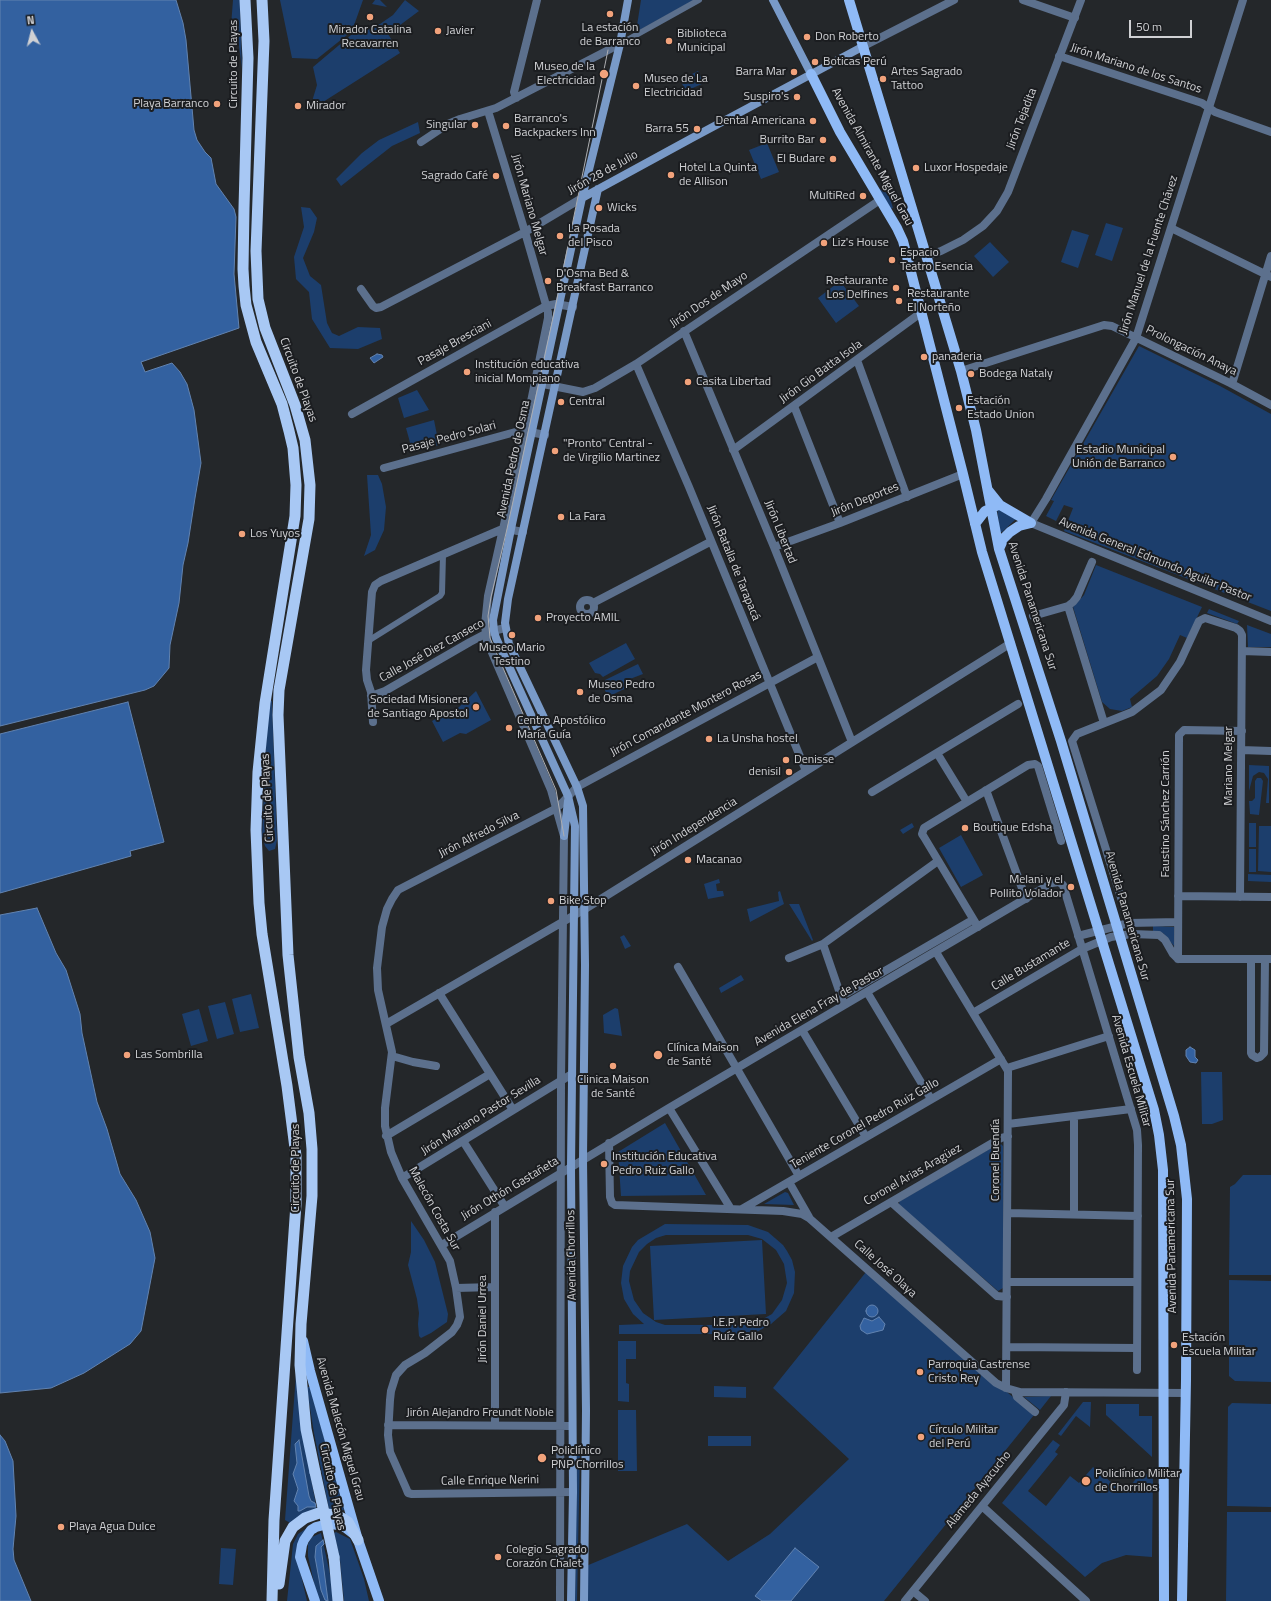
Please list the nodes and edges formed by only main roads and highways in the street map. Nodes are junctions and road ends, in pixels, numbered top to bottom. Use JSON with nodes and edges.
{"nodes":[{"id":1,"x":245,"y":0,"type":"edge"},
{"id":2,"x":262,"y":0,"type":"edge"},
{"id":3,"x":628,"y":0,"type":"edge"},
{"id":4,"x":773,"y":0,"type":"edge"},
{"id":5,"x":848,"y":0,"type":"edge"},
{"id":6,"x":862,"y":47,"type":"junction"},
{"id":7,"x":811,"y":74,"type":"junction"},
{"id":8,"x":598,"y":189,"type":"junction"},
{"id":9,"x":582,"y":198,"type":"junction"},
{"id":10,"x":922,"y":312,"type":"joint"},
{"id":11,"x":996,"y":506,"type":"junction"},
{"id":12,"x":976,"y":524,"type":"junction"},
{"id":13,"x":999,"y":549,"type":"junction"},
{"id":14,"x":568,"y":796,"type":"junction"},
{"id":15,"x":564,"y":836,"type":"road end"},
{"id":16,"x":585,"y":909,"type":"joint"},
{"id":17,"x":574,"y":915,"type":"joint"},
{"id":18,"x":573,"y":992,"type":"junction"},
{"id":19,"x":585,"y":993,"type":"junction"},
{"id":20,"x":573,"y":1038,"type":"junction"},
{"id":21,"x":584,"y":1038,"type":"junction"},
{"id":22,"x":572,"y":1102,"type":"junction"},
{"id":23,"x":583,"y":1102,"type":"junction"},
{"id":24,"x":301,"y":1324,"type":"junction"},
{"id":25,"x":358,"y":1540,"type":"junction"},
{"id":26,"x":272,"y":1601,"type":"edge"},
{"id":27,"x":277,"y":1601,"type":"edge"},
{"id":28,"x":315,"y":1601,"type":"edge"},
{"id":29,"x":338,"y":1601,"type":"edge"},
{"id":30,"x":379,"y":1601,"type":"edge"},
{"id":31,"x":571,"y":1601,"type":"edge"},
{"id":32,"x":584,"y":1601,"type":"edge"},
{"id":33,"x":1164,"y":1601,"type":"edge"},
{"id":34,"x":1182,"y":1601,"type":"edge"}],
"edges":[{"from":1,"to":26,"type":"highway","name":"Circuito de Playas"},
{"from":2,"to":24,"type":"highway","name":"Circuito de Playas"},
{"from":3,"to":9,"type":"main road","name":"Avenida Pedro de Osma"},
{"from":4,"to":7,"type":"main road","name":"Avenida Almirante Miguel Grau"},
{"from":5,"to":6,"type":"main road","name":"Avenida Panamericana Sur"},
{"from":6,"to":7,"type":"main road","name":"Jirón 28 de Julio"},
{"from":6,"to":11,"type":"main road","name":"Avenida Panamericana Sur"},
{"from":7,"to":8,"type":"main road","name":"Jirón 28 de Julio"},
{"from":7,"to":10,"type":"main road","name":"Avenida Almirante Miguel Grau"},
{"from":8,"to":9,"type":"main road","name":"Jirón 28 de Julio"},
{"from":8,"to":16,"type":"main road","name":"Avenida Pedro de Osma"},
{"from":9,"to":14,"type":"main road","name":"Avenida Pedro de Osma"},
{"from":10,"to":12,"type":"main road","name":"Avenida Panamericana Sur"},
{"from":11,"to":12,"type":"main road"},
{"from":11,"to":13,"type":"main road","name":"Avenida Panamericana Sur"},
{"from":11,"to":13,"type":"main road"},
{"from":12,"to":33,"type":"main road","name":"Avenida Panamericana Sur"},
{"from":13,"to":34,"type":"main road","name":"Avenida Panamericana Sur"},
{"from":14,"to":15,"type":"main road"},
{"from":14,"to":17,"type":"main road","name":"Avenida Pedro de Osma"},
{"from":16,"to":19,"type":"main road","name":"Avenida Chorrillos"},
{"from":17,"to":18,"type":"main road","name":"Avenida Chorrillos"},
{"from":18,"to":19,"type":"main road"},
{"from":18,"to":20,"type":"main road","name":"Avenida Chorrillos"},
{"from":19,"to":21,"type":"main road","name":"Avenida Chorrillos"},
{"from":20,"to":21,"type":"main road"},
{"from":20,"to":22,"type":"main road","name":"Avenida Chorrillos"},
{"from":21,"to":23,"type":"main road","name":"Avenida Chorrillos"},
{"from":22,"to":23,"type":"main road"},
{"from":22,"to":31,"type":"main road","name":"Avenida Chorrillos"},
{"from":23,"to":32,"type":"main road","name":"Avenida Chorrillos"},
{"from":24,"to":25,"type":"main road","name":"Avenida Malecón Miguel Grau"},
{"from":24,"to":29,"type":"highway","name":"Circuito de Playas","bridge":true},
{"from":25,"to":27,"type":"highway"},
{"from":25,"to":28,"type":"main road","name":"Avenida Malecón Miguel Grau"},
{"from":25,"to":30,"type":"main road","name":"Avenida Malecón Miguel Grau"}]}
